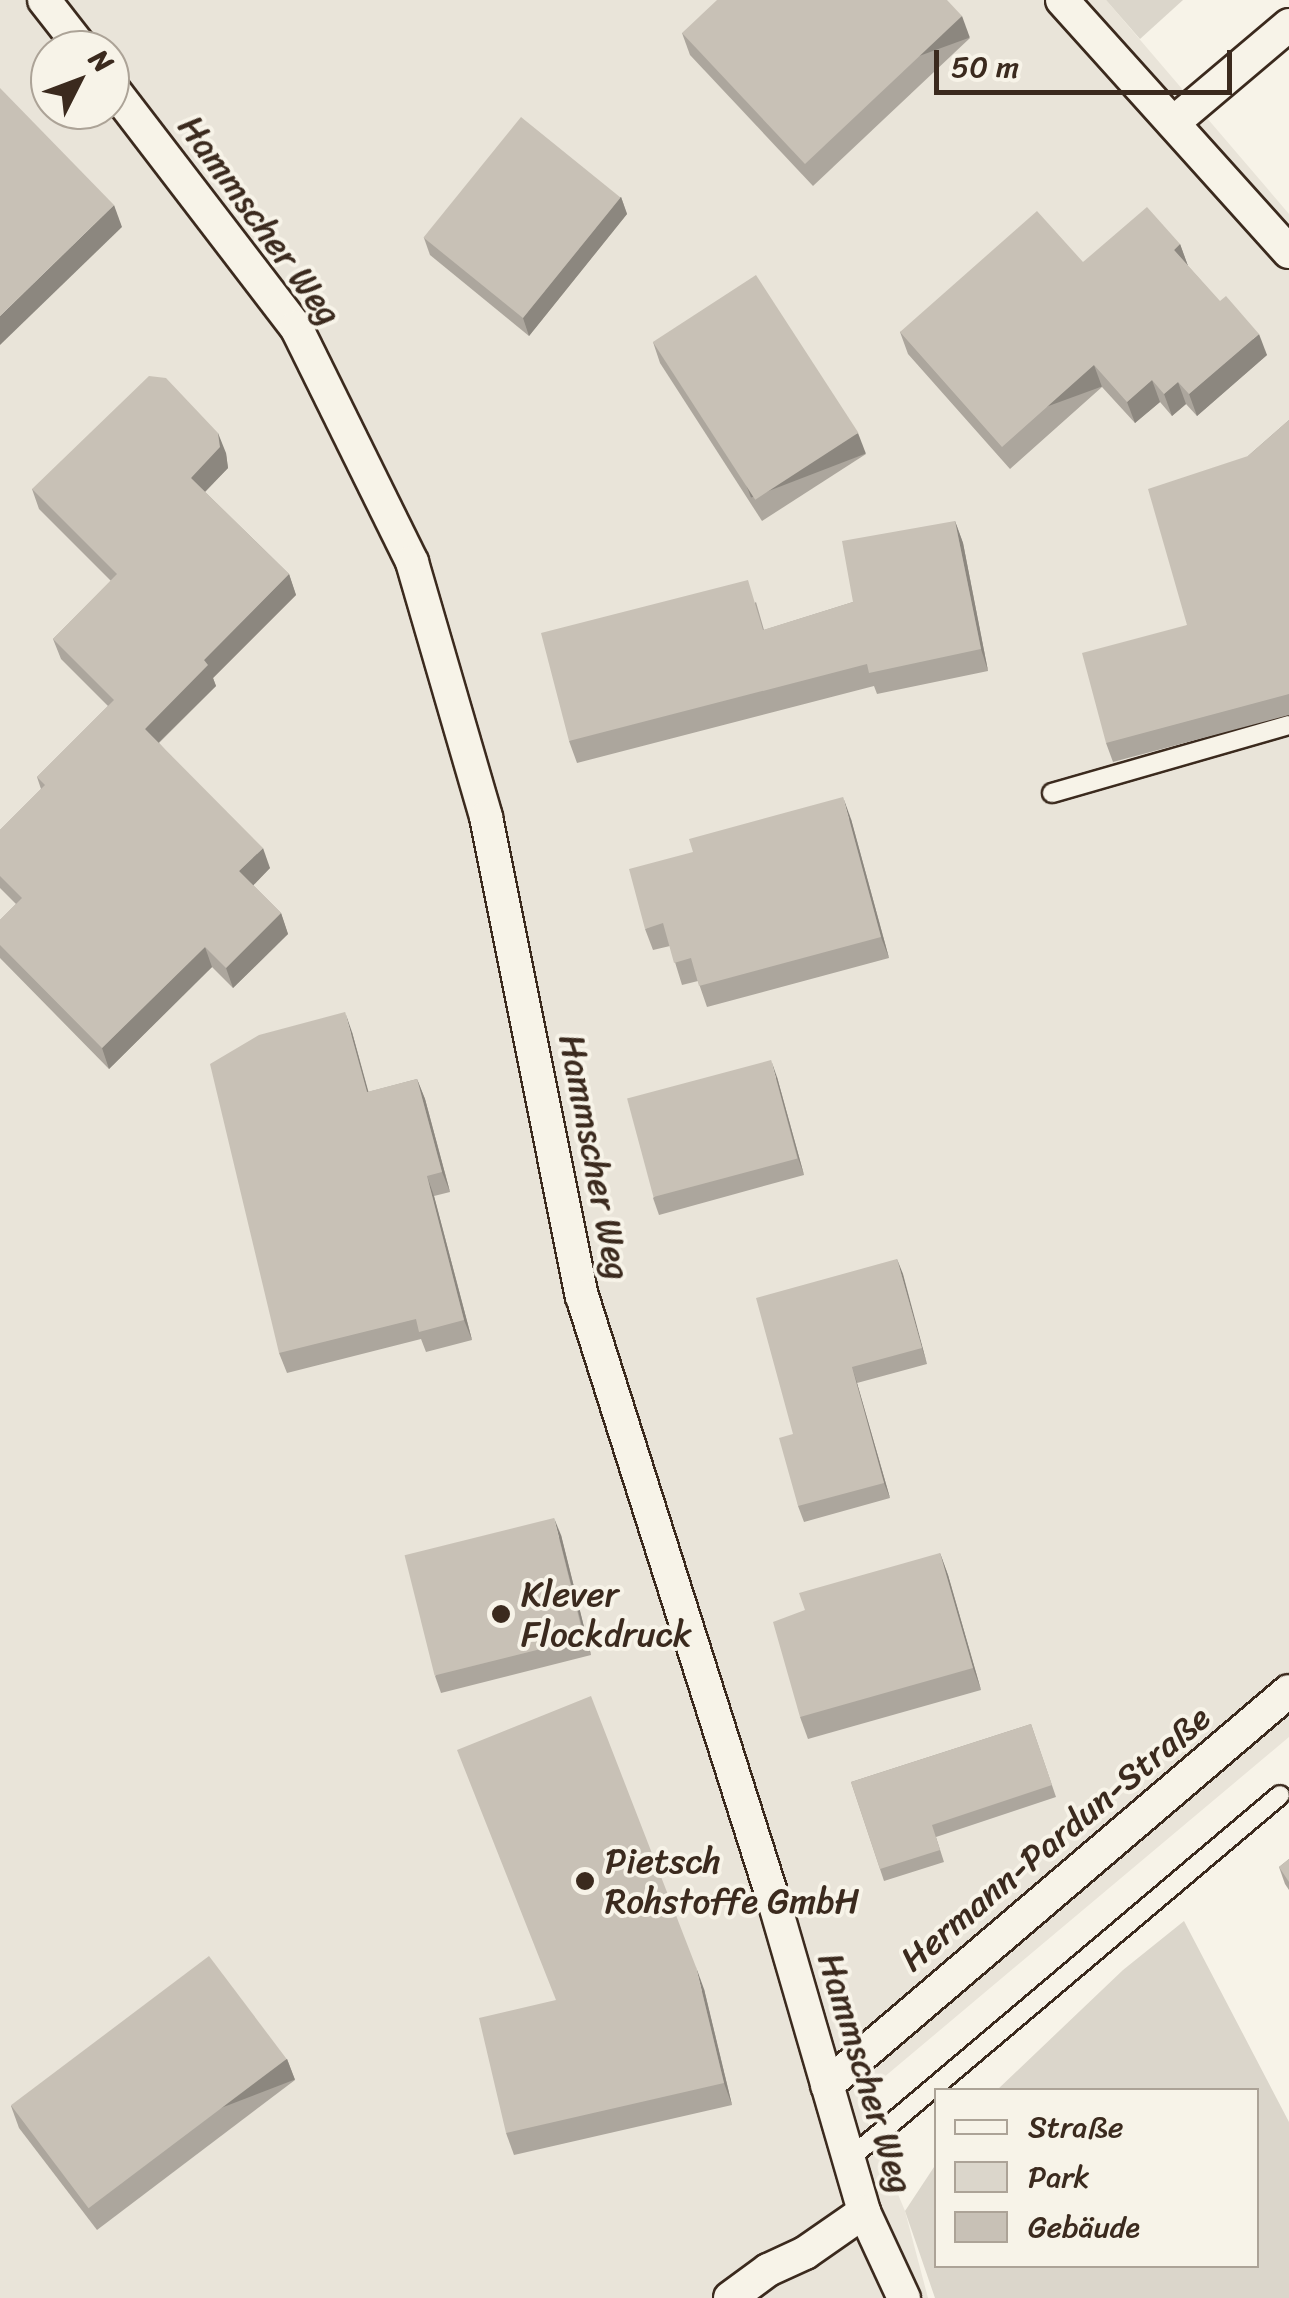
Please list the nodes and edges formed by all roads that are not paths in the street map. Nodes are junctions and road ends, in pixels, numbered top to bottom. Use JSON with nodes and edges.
{"nodes":[{"id":1,"x":44,"y":0,"type":"edge"},
{"id":2,"x":1062,"y":0,"type":"edge"},
{"id":3,"x":1289,"y":25,"type":"edge"},
{"id":4,"x":67,"y":30,"type":"edge"},
{"id":5,"x":130,"y":111,"type":"edge"},
{"id":6,"x":1172,"y":123,"type":"junction"},
{"id":7,"x":1289,"y":252,"type":"edge"},
{"id":8,"x":1289,"y":725,"type":"edge"},
{"id":9,"x":1052,"y":794,"type":"dead end"},
{"id":10,"x":1289,"y":1692,"type":"edge"},
{"id":11,"x":1280,"y":1794,"type":"dead end"},
{"id":12,"x":828,"y":2085,"type":"junction"},
{"id":13,"x":849,"y":2159,"type":"junction"},
{"id":14,"x":864,"y":2212,"type":"junction"},
{"id":15,"x":730,"y":2298,"type":"edge"},
{"id":16,"x":904,"y":2298,"type":"edge"}],
"edges":[{"from":1,"to":4,"type":"street"},
{"from":2,"to":6,"type":"street"},
{"from":3,"to":6,"type":"street"},
{"from":5,"to":12,"type":"street","name":"Hammscher Weg"},
{"from":6,"to":7,"type":"street"},
{"from":8,"to":9,"type":"lane"},
{"from":10,"to":12,"type":"street","name":"Hermann-Pardun-Straße"},
{"from":11,"to":13,"type":"lane"},
{"from":12,"to":13,"type":"street","name":"Hammscher Weg"},
{"from":13,"to":14,"type":"street","name":"Hammscher Weg"},
{"from":14,"to":15,"type":"street"},
{"from":14,"to":16,"type":"street","name":"Hammscher Weg"}]}
